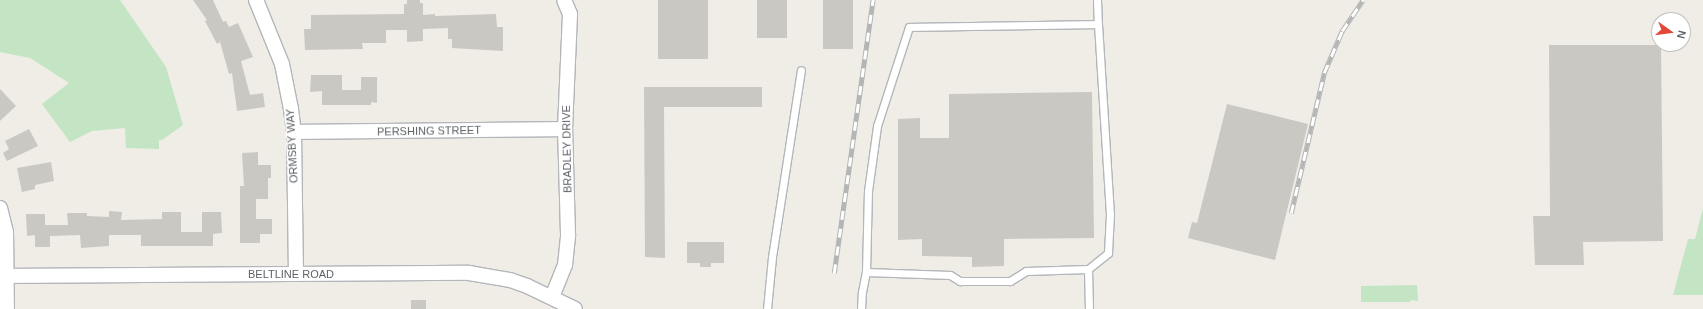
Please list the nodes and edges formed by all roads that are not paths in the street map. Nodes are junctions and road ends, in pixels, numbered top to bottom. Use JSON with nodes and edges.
{"nodes":[{"id":1,"x":564,"y":0,"type":"edge"},
{"id":2,"x":1097,"y":0,"type":"edge"},
{"id":3,"x":261,"y":2,"type":"edge"},
{"id":4,"x":1098,"y":24,"type":"junction"},
{"id":5,"x":801,"y":70,"type":"dead end"},
{"id":6,"x":566,"y":129,"type":"junction"},
{"id":7,"x":294,"y":132,"type":"junction"},
{"id":8,"x":0,"y":208,"type":"edge"},
{"id":9,"x":1088,"y":269,"type":"junction"},
{"id":10,"x":866,"y":272,"type":"junction"},
{"id":11,"x":296,"y":274,"type":"junction"},
{"id":12,"x":3,"y":276,"type":"edge"},
{"id":13,"x":552,"y":297,"type":"junction"},
{"id":14,"x":7,"y":309,"type":"edge"},
{"id":15,"x":575,"y":309,"type":"edge"},
{"id":16,"x":767,"y":309,"type":"edge"},
{"id":17,"x":861,"y":309,"type":"edge"},
{"id":18,"x":1089,"y":309,"type":"edge"}],
"edges":[{"from":1,"to":6,"type":"street","name":"BRADLEY DRIVE"},
{"from":2,"to":4,"type":"lane"},
{"from":3,"to":7,"type":"street","name":"ORMSBY WAY"},
{"from":4,"to":9,"type":"lane"},
{"from":4,"to":10,"type":"lane"},
{"from":5,"to":16,"type":"lane"},
{"from":6,"to":7,"type":"street","name":"PERSHING STREET"},
{"from":6,"to":13,"type":"street","name":"BRADLEY DRIVE"},
{"from":7,"to":11,"type":"street","name":"ORMSBY WAY"},
{"from":8,"to":12,"type":"street"},
{"from":9,"to":10,"type":"lane"},
{"from":9,"to":18,"type":"lane"},
{"from":10,"to":17,"type":"lane"},
{"from":11,"to":12,"type":"street","name":"BELTLINE ROAD"},
{"from":11,"to":13,"type":"street","name":"BELTLINE ROAD"},
{"from":12,"to":14,"type":"street"},
{"from":13,"to":15,"type":"street","name":"BELTLINE ROAD"}]}
